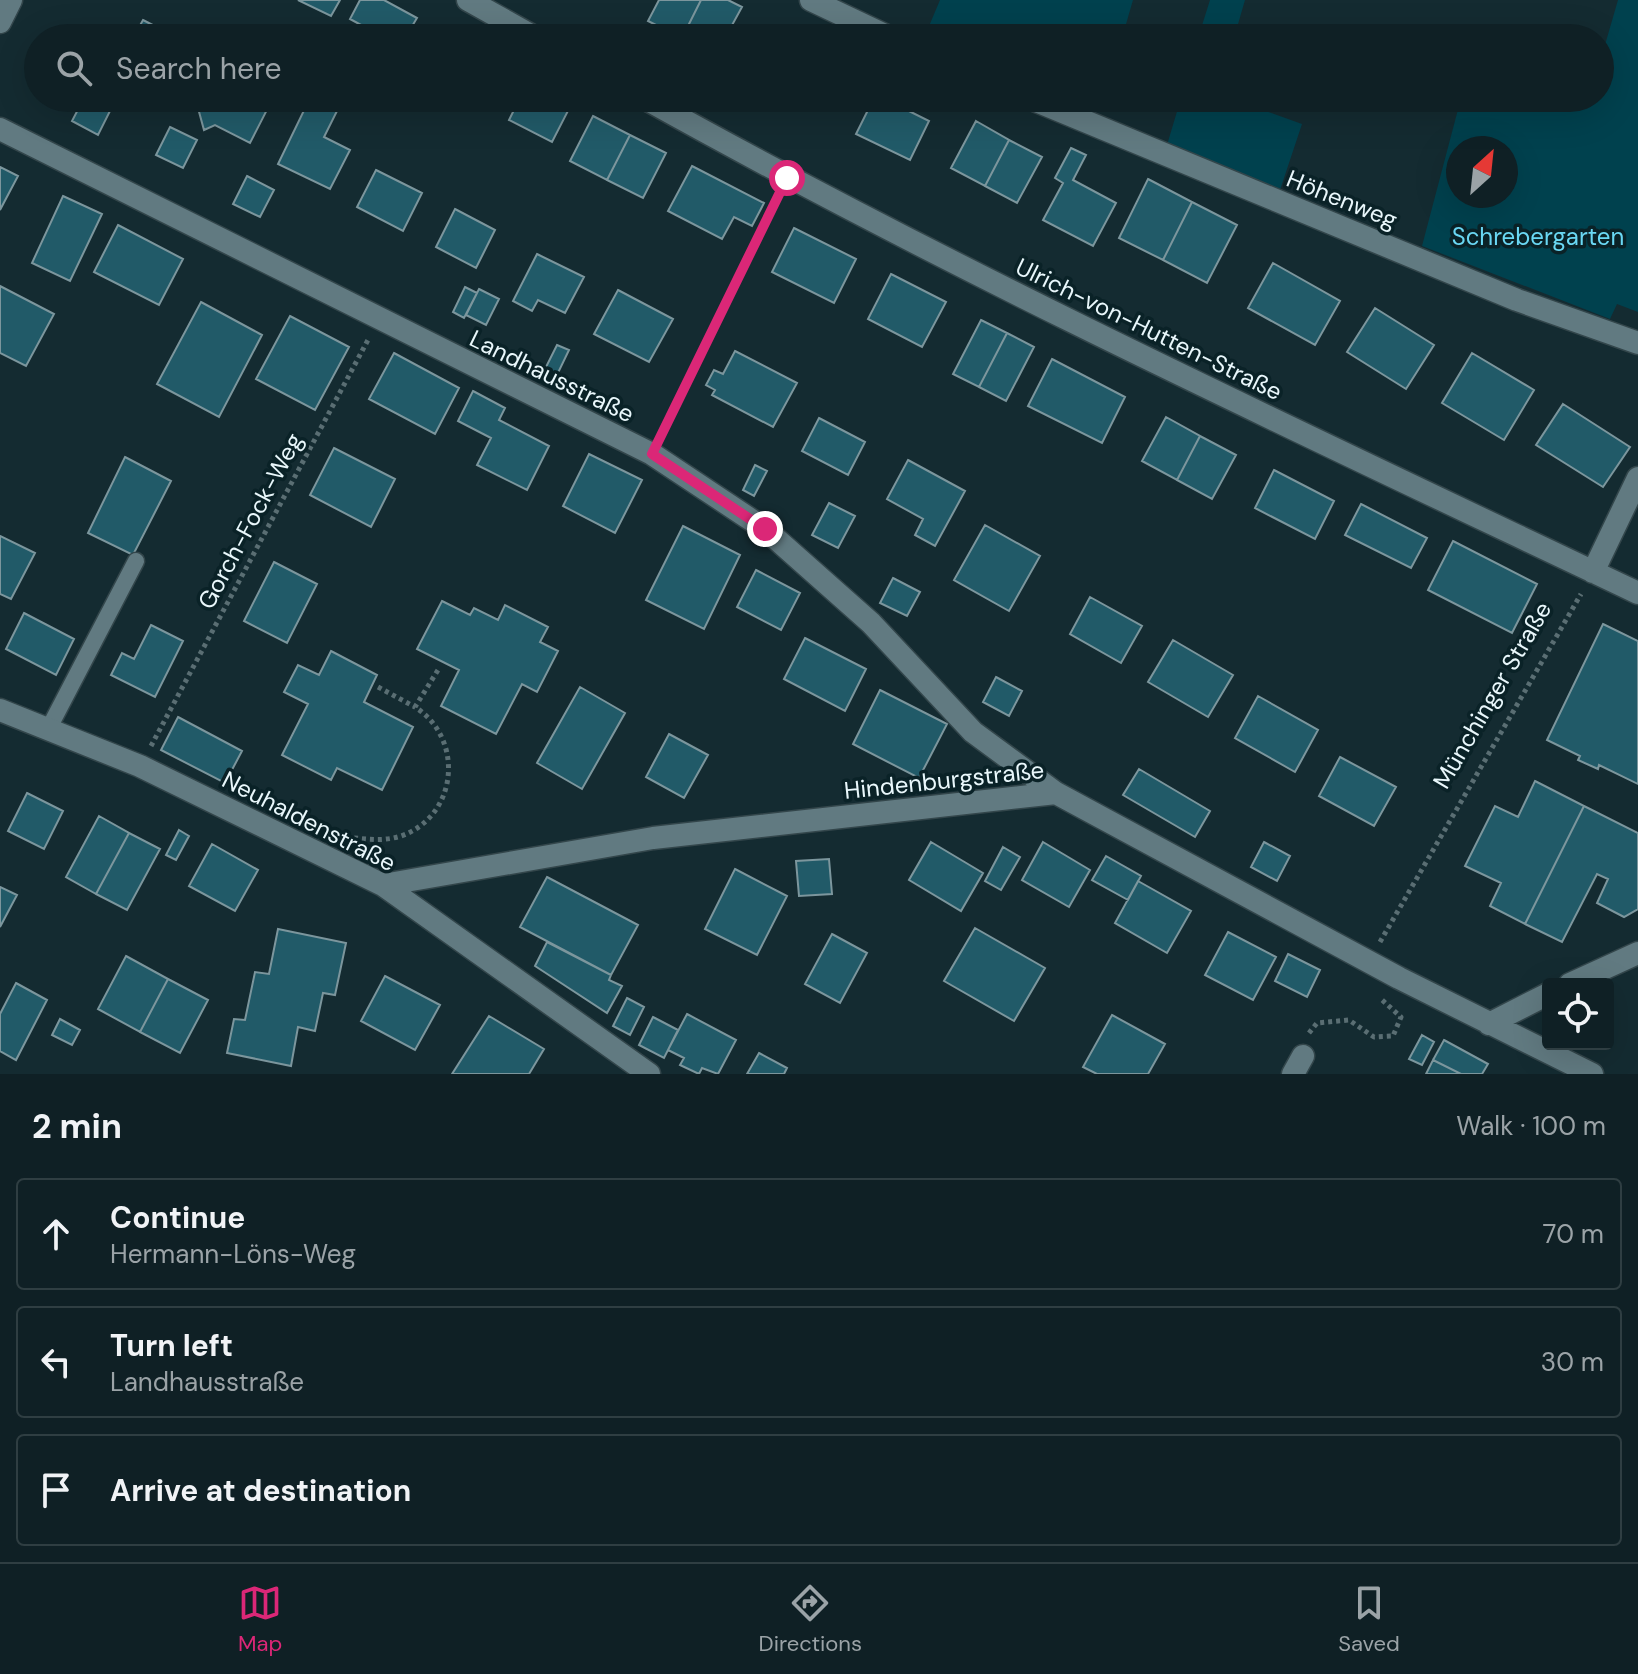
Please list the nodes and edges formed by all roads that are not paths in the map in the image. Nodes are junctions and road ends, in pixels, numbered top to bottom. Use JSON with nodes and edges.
{"nodes":[{"id":1,"x":11,"y":0,"type":"edge"},
{"id":2,"x":468,"y":0,"type":"edge"},
{"id":3,"x":811,"y":0,"type":"edge"},
{"id":4,"x":0,"y":22,"type":"edge"},
{"id":5,"x":511,"y":24,"type":"edge"},
{"id":6,"x":862,"y":24,"type":"edge"},
{"id":7,"x":669,"y":112,"type":"edge"},
{"id":8,"x":1063,"y":112,"type":"edge"},
{"id":9,"x":0,"y":129,"type":"edge"},
{"id":10,"x":1638,"y":343,"type":"edge"},
{"id":11,"x":1638,"y":478,"type":"edge"},
{"id":12,"x":136,"y":561,"type":"dead end"},
{"id":13,"x":1593,"y":572,"type":"junction"},
{"id":14,"x":1638,"y":593,"type":"edge"},
{"id":15,"x":0,"y":710,"type":"edge"},
{"id":16,"x":49,"y":728,"type":"junction"},
{"id":17,"x":1056,"y":793,"type":"junction"},
{"id":18,"x":383,"y":885,"type":"junction"},
{"id":19,"x":1638,"y":953,"type":"edge"},
{"id":20,"x":1583,"y":978,"type":"edge"},
{"id":21,"x":1542,"y":997,"type":"edge"},
{"id":22,"x":1489,"y":1024,"type":"junction"},
{"id":23,"x":649,"y":1074,"type":"edge"},
{"id":24,"x":1592,"y":1074,"type":"edge"}],
"edges":[{"from":1,"to":4,"type":"street"},
{"from":2,"to":5,"type":"street"},
{"from":3,"to":6,"type":"street"},
{"from":7,"to":13,"type":"street","name":"Ulrich-von-Hutten-Straße"},
{"from":8,"to":10,"type":"street","name":"Höhenweg"},
{"from":9,"to":17,"type":"street","name":"Landhausstraße"},
{"from":11,"to":13,"type":"street"},
{"from":12,"to":16,"type":"lane"},
{"from":13,"to":14,"type":"street","name":"Ulrich-von-Hutten-Straße"},
{"from":15,"to":16,"type":"street","name":"Neuhaldenstraße"},
{"from":16,"to":18,"type":"street","name":"Neuhaldenstraße"},
{"from":17,"to":18,"type":"street","name":"Hindenburgstraße"},
{"from":17,"to":22,"type":"street","name":"Hindenburgstraße"},
{"from":18,"to":23,"type":"street","name":"Neuhaldenstraße"},
{"from":19,"to":20,"type":"street"},
{"from":21,"to":22,"type":"street"},
{"from":22,"to":24,"type":"street","name":"Hindenburgstraße"}]}
